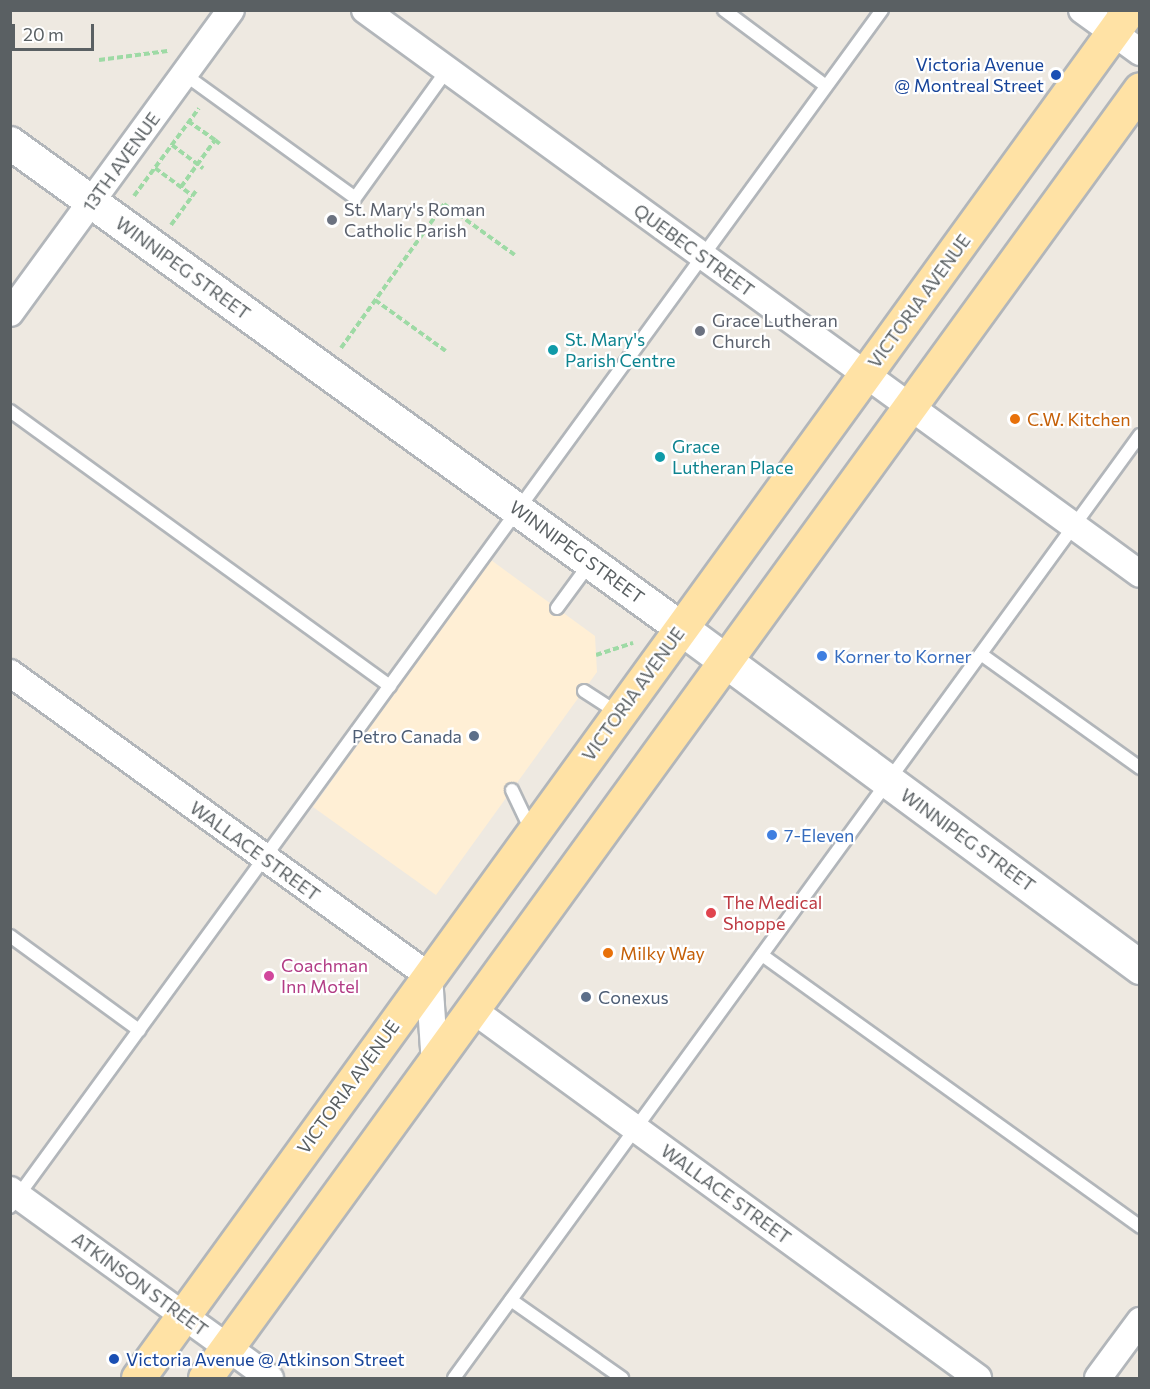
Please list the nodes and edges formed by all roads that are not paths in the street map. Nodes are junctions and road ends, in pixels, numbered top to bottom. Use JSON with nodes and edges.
{"nodes":[{"id":1,"x":231,"y":10,"type":"edge"},
{"id":2,"x":364,"y":10,"type":"edge"},
{"id":3,"x":724,"y":10,"type":"edge"},
{"id":4,"x":882,"y":10,"type":"edge"},
{"id":5,"x":1082,"y":10,"type":"edge"},
{"id":6,"x":1121,"y":22,"type":"edge"},
{"id":7,"x":1140,"y":52,"type":"edge"},
{"id":8,"x":447,"y":70,"type":"junction"},
{"id":9,"x":184,"y":74,"type":"junction"},
{"id":10,"x":826,"y":86,"type":"junction"},
{"id":11,"x":1140,"y":89,"type":"edge"},
{"id":12,"x":10,"y":143,"type":"edge"},
{"id":13,"x":92,"y":202,"type":"junction"},
{"id":14,"x":702,"y":256,"type":"junction"},
{"id":15,"x":10,"y":313,"type":"edge"},
{"id":16,"x":865,"y":375,"type":"junction"},
{"id":17,"x":909,"y":407,"type":"junction"},
{"id":18,"x":10,"y":411,"type":"edge"},
{"id":19,"x":1140,"y":435,"type":"edge"},
{"id":20,"x":517,"y":509,"type":"junction"},
{"id":21,"x":1073,"y":526,"type":"junction"},
{"id":22,"x":591,"y":562,"type":"junction"},
{"id":23,"x":1140,"y":574,"type":"edge"},
{"id":24,"x":557,"y":608,"type":"dead end"},
{"id":25,"x":681,"y":628,"type":"junction"},
{"id":26,"x":981,"y":654,"type":"junction"},
{"id":27,"x":726,"y":661,"type":"junction"},
{"id":28,"x":10,"y":673,"type":"edge"},
{"id":29,"x":390,"y":686,"type":"junction"},
{"id":30,"x":584,"y":690,"type":"dead end"},
{"id":31,"x":619,"y":714,"type":"junction"},
{"id":32,"x":1140,"y":768,"type":"edge"},
{"id":33,"x":888,"y":781,"type":"junction"},
{"id":34,"x":512,"y":790,"type":"dead end"},
{"id":35,"x":532,"y":833,"type":"junction"},
{"id":36,"x":264,"y":858,"type":"junction"},
{"id":37,"x":10,"y":936,"type":"edge"},
{"id":38,"x":762,"y":955,"type":"junction"},
{"id":39,"x":1140,"y":967,"type":"edge"},
{"id":40,"x":429,"y":976,"type":"junction"},
{"id":41,"x":473,"y":1010,"type":"junction"},
{"id":42,"x":139,"y":1030,"type":"junction"},
{"id":43,"x":435,"y":1064,"type":"junction"},
{"id":44,"x":636,"y":1129,"type":"junction"},
{"id":45,"x":13,"y":1197,"type":"edge"},
{"id":46,"x":1140,"y":1227,"type":"edge"},
{"id":47,"x":511,"y":1300,"type":"junction"},
{"id":48,"x":184,"y":1315,"type":"junction"},
{"id":49,"x":1140,"y":1321,"type":"edge"},
{"id":50,"x":228,"y":1348,"type":"junction"},
{"id":51,"x":138,"y":1378,"type":"edge"},
{"id":52,"x":205,"y":1378,"type":"edge"},
{"id":53,"x":270,"y":1378,"type":"edge"},
{"id":54,"x":454,"y":1378,"type":"edge"},
{"id":55,"x":622,"y":1378,"type":"edge"},
{"id":56,"x":978,"y":1378,"type":"edge"},
{"id":57,"x":1098,"y":1378,"type":"edge"}],
"edges":[{"from":1,"to":9,"type":"street","name":"13TH AVENUE"},
{"from":2,"to":8,"type":"street","name":"QUEBEC STREET"},
{"from":3,"to":10,"type":"lane"},
{"from":4,"to":10,"type":"lane"},
{"from":5,"to":6,"type":"street"},
{"from":6,"to":7,"type":"street"},
{"from":6,"to":16,"type":"main road","name":"VICTORIA AVENUE"},
{"from":8,"to":9,"type":"lane"},
{"from":8,"to":14,"type":"street","name":"QUEBEC STREET"},
{"from":9,"to":13,"type":"street","name":"13TH AVENUE"},
{"from":10,"to":14,"type":"lane"},
{"from":11,"to":17,"type":"main road"},
{"from":12,"to":13,"type":"street","name":"WINNIPEG STREET"},
{"from":13,"to":15,"type":"street","name":"13TH AVENUE"},
{"from":13,"to":20,"type":"street","name":"WINNIPEG STREET"},
{"from":14,"to":16,"type":"street","name":"QUEBEC STREET"},
{"from":14,"to":20,"type":"lane"},
{"from":16,"to":17,"type":"street","name":"QUEBEC STREET"},
{"from":16,"to":25,"type":"main road","name":"VICTORIA AVENUE"},
{"from":17,"to":21,"type":"street","name":"QUEBEC STREET"},
{"from":17,"to":27,"type":"main road"},
{"from":18,"to":29,"type":"lane"},
{"from":19,"to":21,"type":"lane"},
{"from":20,"to":22,"type":"street","name":"WINNIPEG STREET"},
{"from":20,"to":29,"type":"lane"},
{"from":21,"to":23,"type":"street","name":"QUEBEC STREET"},
{"from":21,"to":26,"type":"lane"},
{"from":22,"to":24,"type":"lane"},
{"from":22,"to":25,"type":"street","name":"WINNIPEG STREET"},
{"from":25,"to":27,"type":"main road","name":"WINNIPEG STREET"},
{"from":25,"to":31,"type":"main road","name":"VICTORIA AVENUE"},
{"from":26,"to":32,"type":"lane"},
{"from":26,"to":33,"type":"lane"},
{"from":27,"to":33,"type":"main road","name":"WINNIPEG STREET"},
{"from":27,"to":41,"type":"main road"},
{"from":28,"to":36,"type":"street","name":"WALLACE STREET"},
{"from":29,"to":36,"type":"lane"},
{"from":30,"to":31,"type":"lane"},
{"from":31,"to":35,"type":"main road","name":"VICTORIA AVENUE"},
{"from":33,"to":38,"type":"lane"},
{"from":33,"to":39,"type":"main road","name":"WINNIPEG STREET"},
{"from":34,"to":35,"type":"lane"},
{"from":35,"to":40,"type":"main road","name":"VICTORIA AVENUE"},
{"from":36,"to":40,"type":"street","name":"WALLACE STREET"},
{"from":36,"to":42,"type":"lane"},
{"from":37,"to":42,"type":"lane"},
{"from":38,"to":44,"type":"lane"},
{"from":38,"to":46,"type":"lane"},
{"from":40,"to":43,"type":"street"},
{"from":40,"to":48,"type":"main road","name":"VICTORIA AVENUE"},
{"from":41,"to":43,"type":"main road"},
{"from":41,"to":44,"type":"street","name":"WALLACE STREET"},
{"from":42,"to":45,"type":"lane"},
{"from":43,"to":50,"type":"main road"},
{"from":44,"to":47,"type":"lane"},
{"from":44,"to":56,"type":"street","name":"WALLACE STREET"},
{"from":45,"to":48,"type":"street","name":"ATKINSON STREET"},
{"from":47,"to":54,"type":"lane"},
{"from":47,"to":55,"type":"lane"},
{"from":48,"to":50,"type":"street","name":"ATKINSON STREET"},
{"from":48,"to":51,"type":"main road","name":"VICTORIA AVENUE"},
{"from":49,"to":57,"type":"street"},
{"from":50,"to":52,"type":"main road"},
{"from":50,"to":53,"type":"street","name":"ATKINSON STREET"}]}
